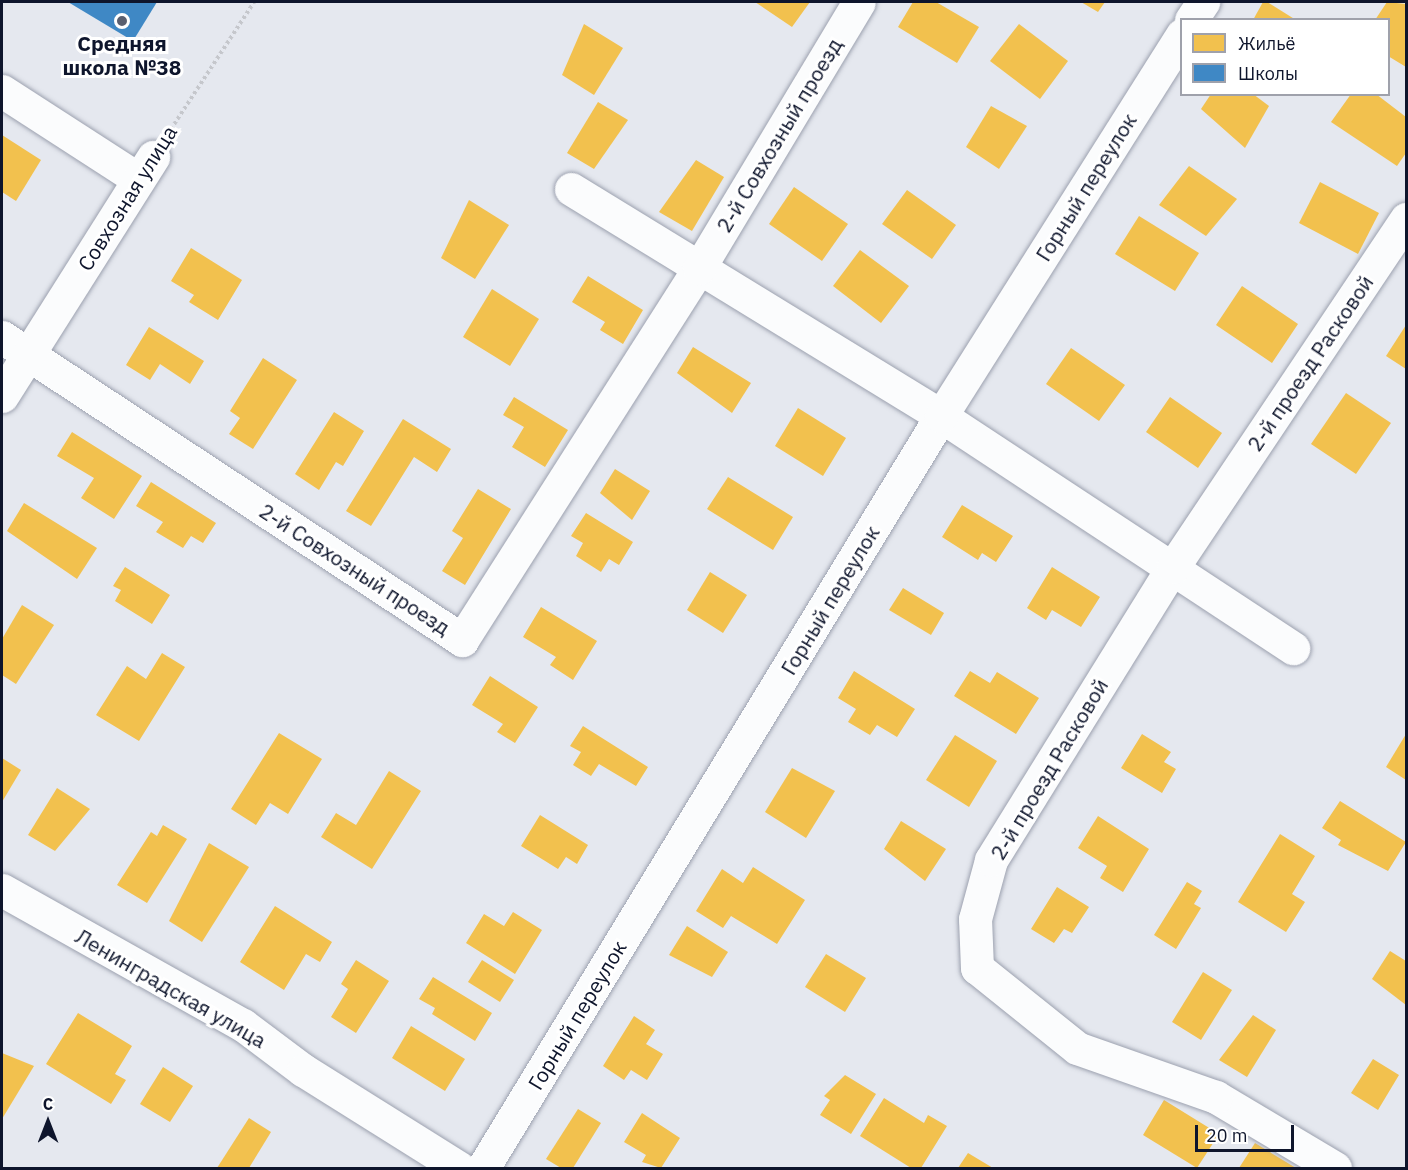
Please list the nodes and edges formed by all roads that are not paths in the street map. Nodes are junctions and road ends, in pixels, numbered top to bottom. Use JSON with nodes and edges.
{"nodes":[{"id":1,"x":859,"y":2,"type":"edge"},
{"id":2,"x":1203,"y":2,"type":"edge"},
{"id":3,"x":1192,"y":18,"type":"edge"},
{"id":4,"x":1180,"y":38,"type":"edge"},
{"id":5,"x":2,"y":91,"type":"edge"},
{"id":6,"x":571,"y":189,"type":"dead end"},
{"id":7,"x":1407,"y":219,"type":"edge"},
{"id":8,"x":699,"y":268,"type":"junction"},
{"id":9,"x":2,"y":337,"type":"edge"},
{"id":10,"x":30,"y":354,"type":"junction"},
{"id":11,"x":2,"y":396,"type":"edge"},
{"id":12,"x":941,"y":416,"type":"junction"},
{"id":13,"x":1173,"y":567,"type":"junction"},
{"id":14,"x":1293,"y":648,"type":"dead end"},
{"id":15,"x":2,"y":891,"type":"edge"},
{"id":16,"x":459,"y":1168,"type":"edge"},
{"id":17,"x":483,"y":1168,"type":"edge"},
{"id":18,"x":1335,"y":1168,"type":"edge"}],
"edges":[{"from":1,"to":8,"type":"street","name":"2-й Совхозный проезд"},
{"from":2,"to":3,"type":"street"},
{"from":4,"to":12,"type":"street","name":"Горный переулок"},
{"from":5,"to":10,"type":"street","name":"Совхозная улица"},
{"from":6,"to":8,"type":"street"},
{"from":7,"to":13,"type":"street","name":"2-й проезд Расковой"},
{"from":8,"to":10,"type":"street","name":"2-й Совхозный проезд"},
{"from":8,"to":12,"type":"street"},
{"from":9,"to":10,"type":"street"},
{"from":10,"to":11,"type":"street","name":"Совхозная улица"},
{"from":12,"to":13,"type":"street"},
{"from":12,"to":17,"type":"street","name":"Горный переулок"},
{"from":13,"to":14,"type":"street"},
{"from":13,"to":18,"type":"street","name":"2-й проезд Расковой"},
{"from":15,"to":16,"type":"street","name":"Ленинградская улица"}]}
